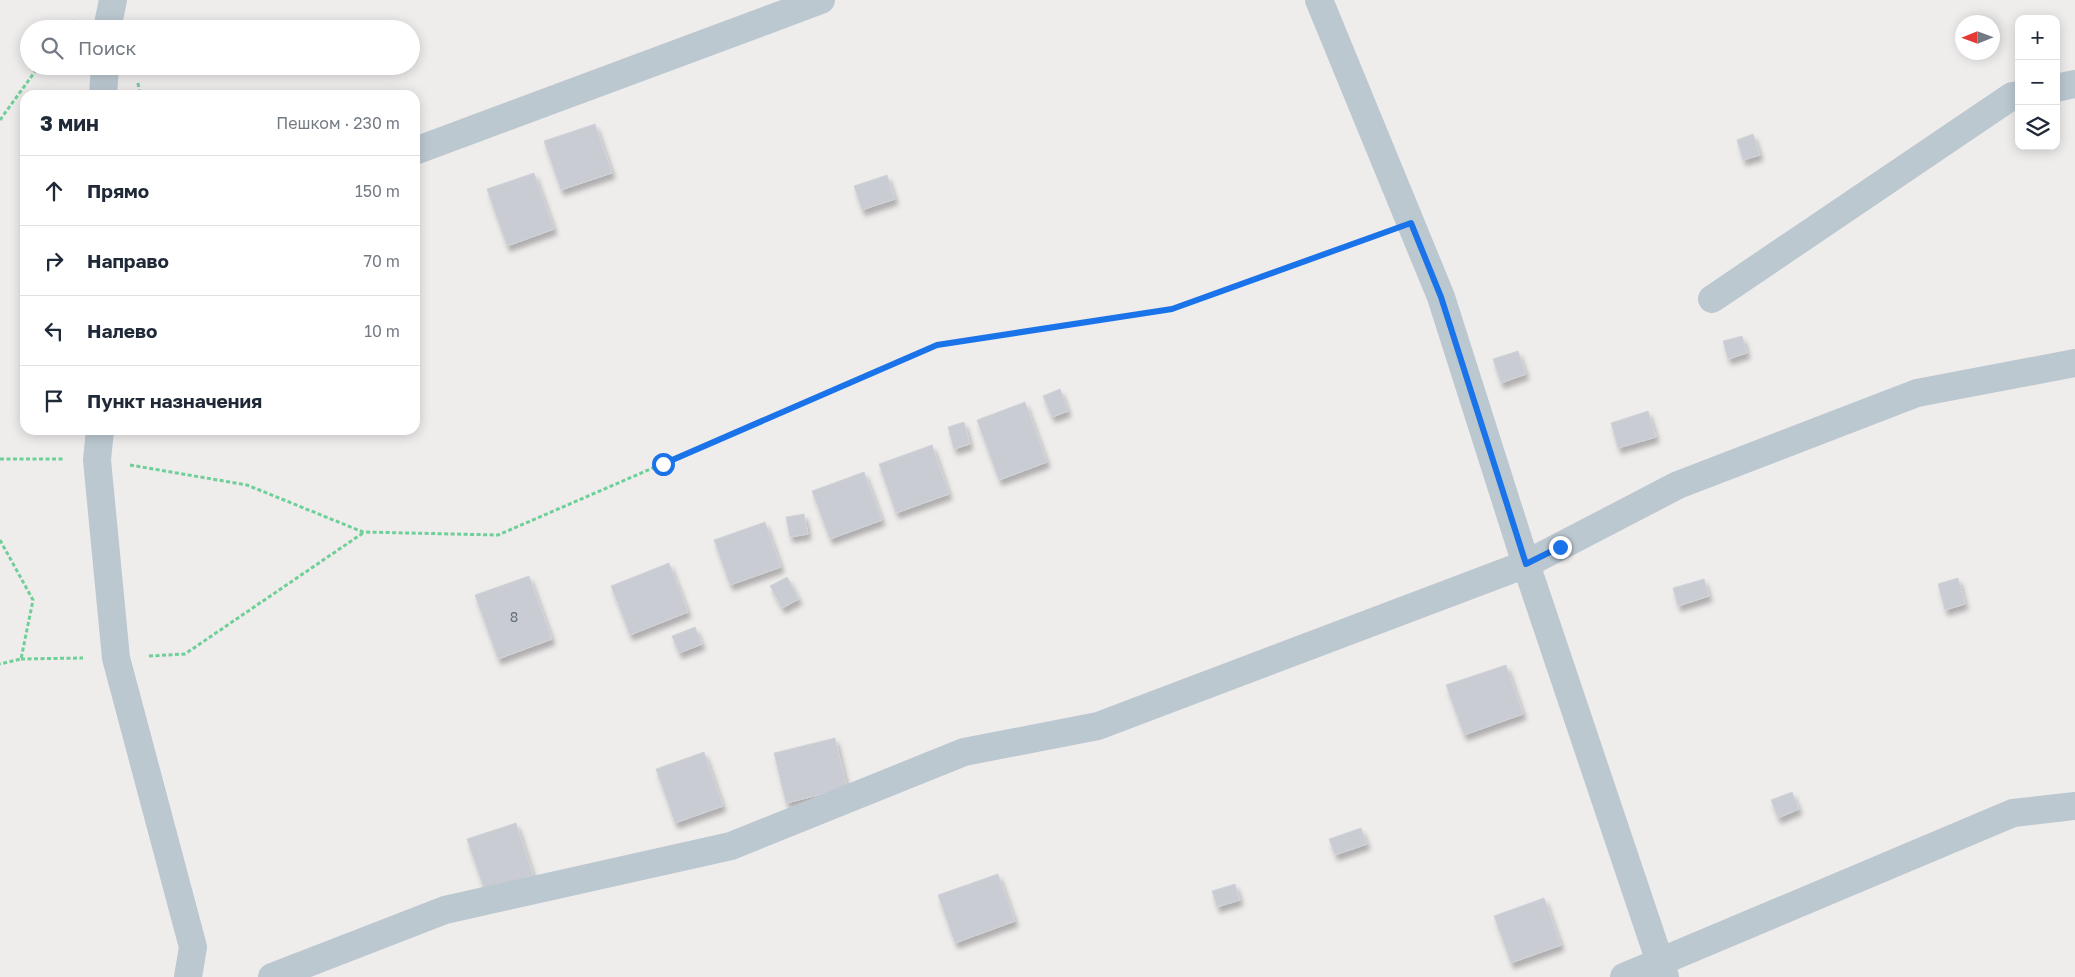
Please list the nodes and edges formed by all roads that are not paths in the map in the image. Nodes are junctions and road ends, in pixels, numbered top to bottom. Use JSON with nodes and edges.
{"nodes":[{"id":1,"x":114,"y":0,"type":"edge"},
{"id":2,"x":821,"y":0,"type":"edge"},
{"id":3,"x":1319,"y":0,"type":"edge"},
{"id":4,"x":109,"y":20,"type":"edge"},
{"id":5,"x":104,"y":75,"type":"edge"},
{"id":6,"x":2075,"y":84,"type":"edge"},
{"id":7,"x":2060,"y":87,"type":"edge"},
{"id":8,"x":103,"y":90,"type":"edge"},
{"id":9,"x":2015,"y":96,"type":"edge"},
{"id":10,"x":420,"y":149,"type":"edge"},
{"id":11,"x":1712,"y":299,"type":"dead end"},
{"id":12,"x":2075,"y":363,"type":"edge"},
{"id":13,"x":100,"y":435,"type":"edge"},
{"id":14,"x":1526,"y":564,"type":"junction"},
{"id":15,"x":2075,"y":806,"type":"edge"},
{"id":16,"x":1662,"y":970,"type":"edge"},
{"id":17,"x":188,"y":977,"type":"edge"},
{"id":18,"x":272,"y":977,"type":"edge"},
{"id":19,"x":1624,"y":977,"type":"edge"}],
"edges":[{"from":1,"to":4,"type":"street"},
{"from":2,"to":10,"type":"street"},
{"from":3,"to":14,"type":"street"},
{"from":5,"to":8,"type":"street"},
{"from":6,"to":7,"type":"street"},
{"from":9,"to":11,"type":"street"},
{"from":12,"to":14,"type":"street"},
{"from":13,"to":17,"type":"street"},
{"from":14,"to":16,"type":"street"},
{"from":14,"to":18,"type":"street"},
{"from":15,"to":16,"type":"street"},
{"from":16,"to":19,"type":"street"}]}
